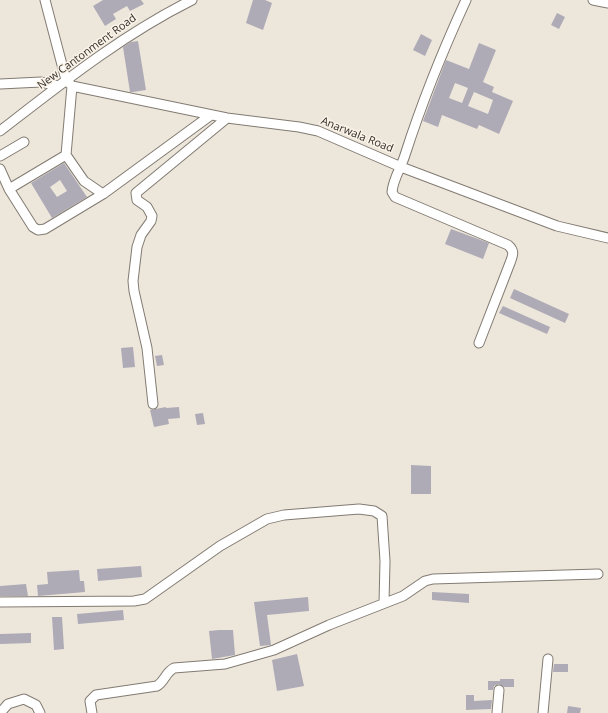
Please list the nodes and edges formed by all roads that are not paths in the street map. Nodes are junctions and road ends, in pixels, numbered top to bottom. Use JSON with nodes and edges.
{"nodes":[{"id":1,"x":45,"y":0,"type":"edge"},
{"id":2,"x":192,"y":0,"type":"edge"},
{"id":3,"x":466,"y":0,"type":"edge"},
{"id":4,"x":593,"y":0,"type":"edge"},
{"id":5,"x":608,"y":3,"type":"edge"},
{"id":6,"x":69,"y":83,"type":"junction"},
{"id":7,"x":0,"y":84,"type":"edge"},
{"id":8,"x":58,"y":86,"type":"junction"},
{"id":9,"x":211,"y":115,"type":"junction"},
{"id":10,"x":227,"y":118,"type":"junction"},
{"id":11,"x":0,"y":131,"type":"edge"},
{"id":12,"x":24,"y":142,"type":"dead end"},
{"id":13,"x":66,"y":155,"type":"junction"},
{"id":14,"x":0,"y":156,"type":"edge"},
{"id":15,"x":401,"y":166,"type":"junction"},
{"id":16,"x":0,"y":169,"type":"edge"},
{"id":17,"x":9,"y":189,"type":"junction"},
{"id":18,"x":103,"y":194,"type":"junction"},
{"id":19,"x":608,"y":238,"type":"edge"},
{"id":20,"x":478,"y":343,"type":"dead end"},
{"id":21,"x":153,"y":404,"type":"dead end"},
{"id":22,"x":598,"y":574,"type":"dead end"},
{"id":23,"x":0,"y":602,"type":"edge"},
{"id":24,"x":384,"y":603,"type":"junction"},
{"id":25,"x":548,"y":659,"type":"dead end"},
{"id":26,"x":499,"y":690,"type":"dead end"},
{"id":27,"x":0,"y":713,"type":"edge"},
{"id":28,"x":40,"y":713,"type":"edge"},
{"id":29,"x":92,"y":713,"type":"edge"},
{"id":30,"x":497,"y":713,"type":"edge"},
{"id":31,"x":543,"y":713,"type":"edge"}],
"edges":[{"from":1,"to":6,"type":"street"},
{"from":2,"to":6,"type":"street","name":"New Cantonment Road"},
{"from":3,"to":15,"type":"street"},
{"from":4,"to":5,"type":"street"},
{"from":6,"to":8,"type":"street","name":"New Cantonment Road"},
{"from":6,"to":9,"type":"street","name":"Anarwala Road"},
{"from":6,"to":13,"type":"street"},
{"from":7,"to":8,"type":"street"},
{"from":8,"to":11,"type":"street","name":"New Cantonment Road"},
{"from":9,"to":10,"type":"street","name":"Anarwala Road"},
{"from":9,"to":18,"type":"street"},
{"from":10,"to":15,"type":"street","name":"Anarwala Road"},
{"from":10,"to":21,"type":"street"},
{"from":12,"to":14,"type":"street"},
{"from":13,"to":17,"type":"street"},
{"from":13,"to":18,"type":"street"},
{"from":15,"to":19,"type":"street","name":"Anarwala Road"},
{"from":15,"to":20,"type":"street"},
{"from":16,"to":17,"type":"street"},
{"from":17,"to":18,"type":"street"},
{"from":22,"to":24,"type":"street"},
{"from":23,"to":24,"type":"street"},
{"from":24,"to":29,"type":"street"},
{"from":25,"to":31,"type":"street"},
{"from":26,"to":30,"type":"street"},
{"from":27,"to":28,"type":"street"}]}
